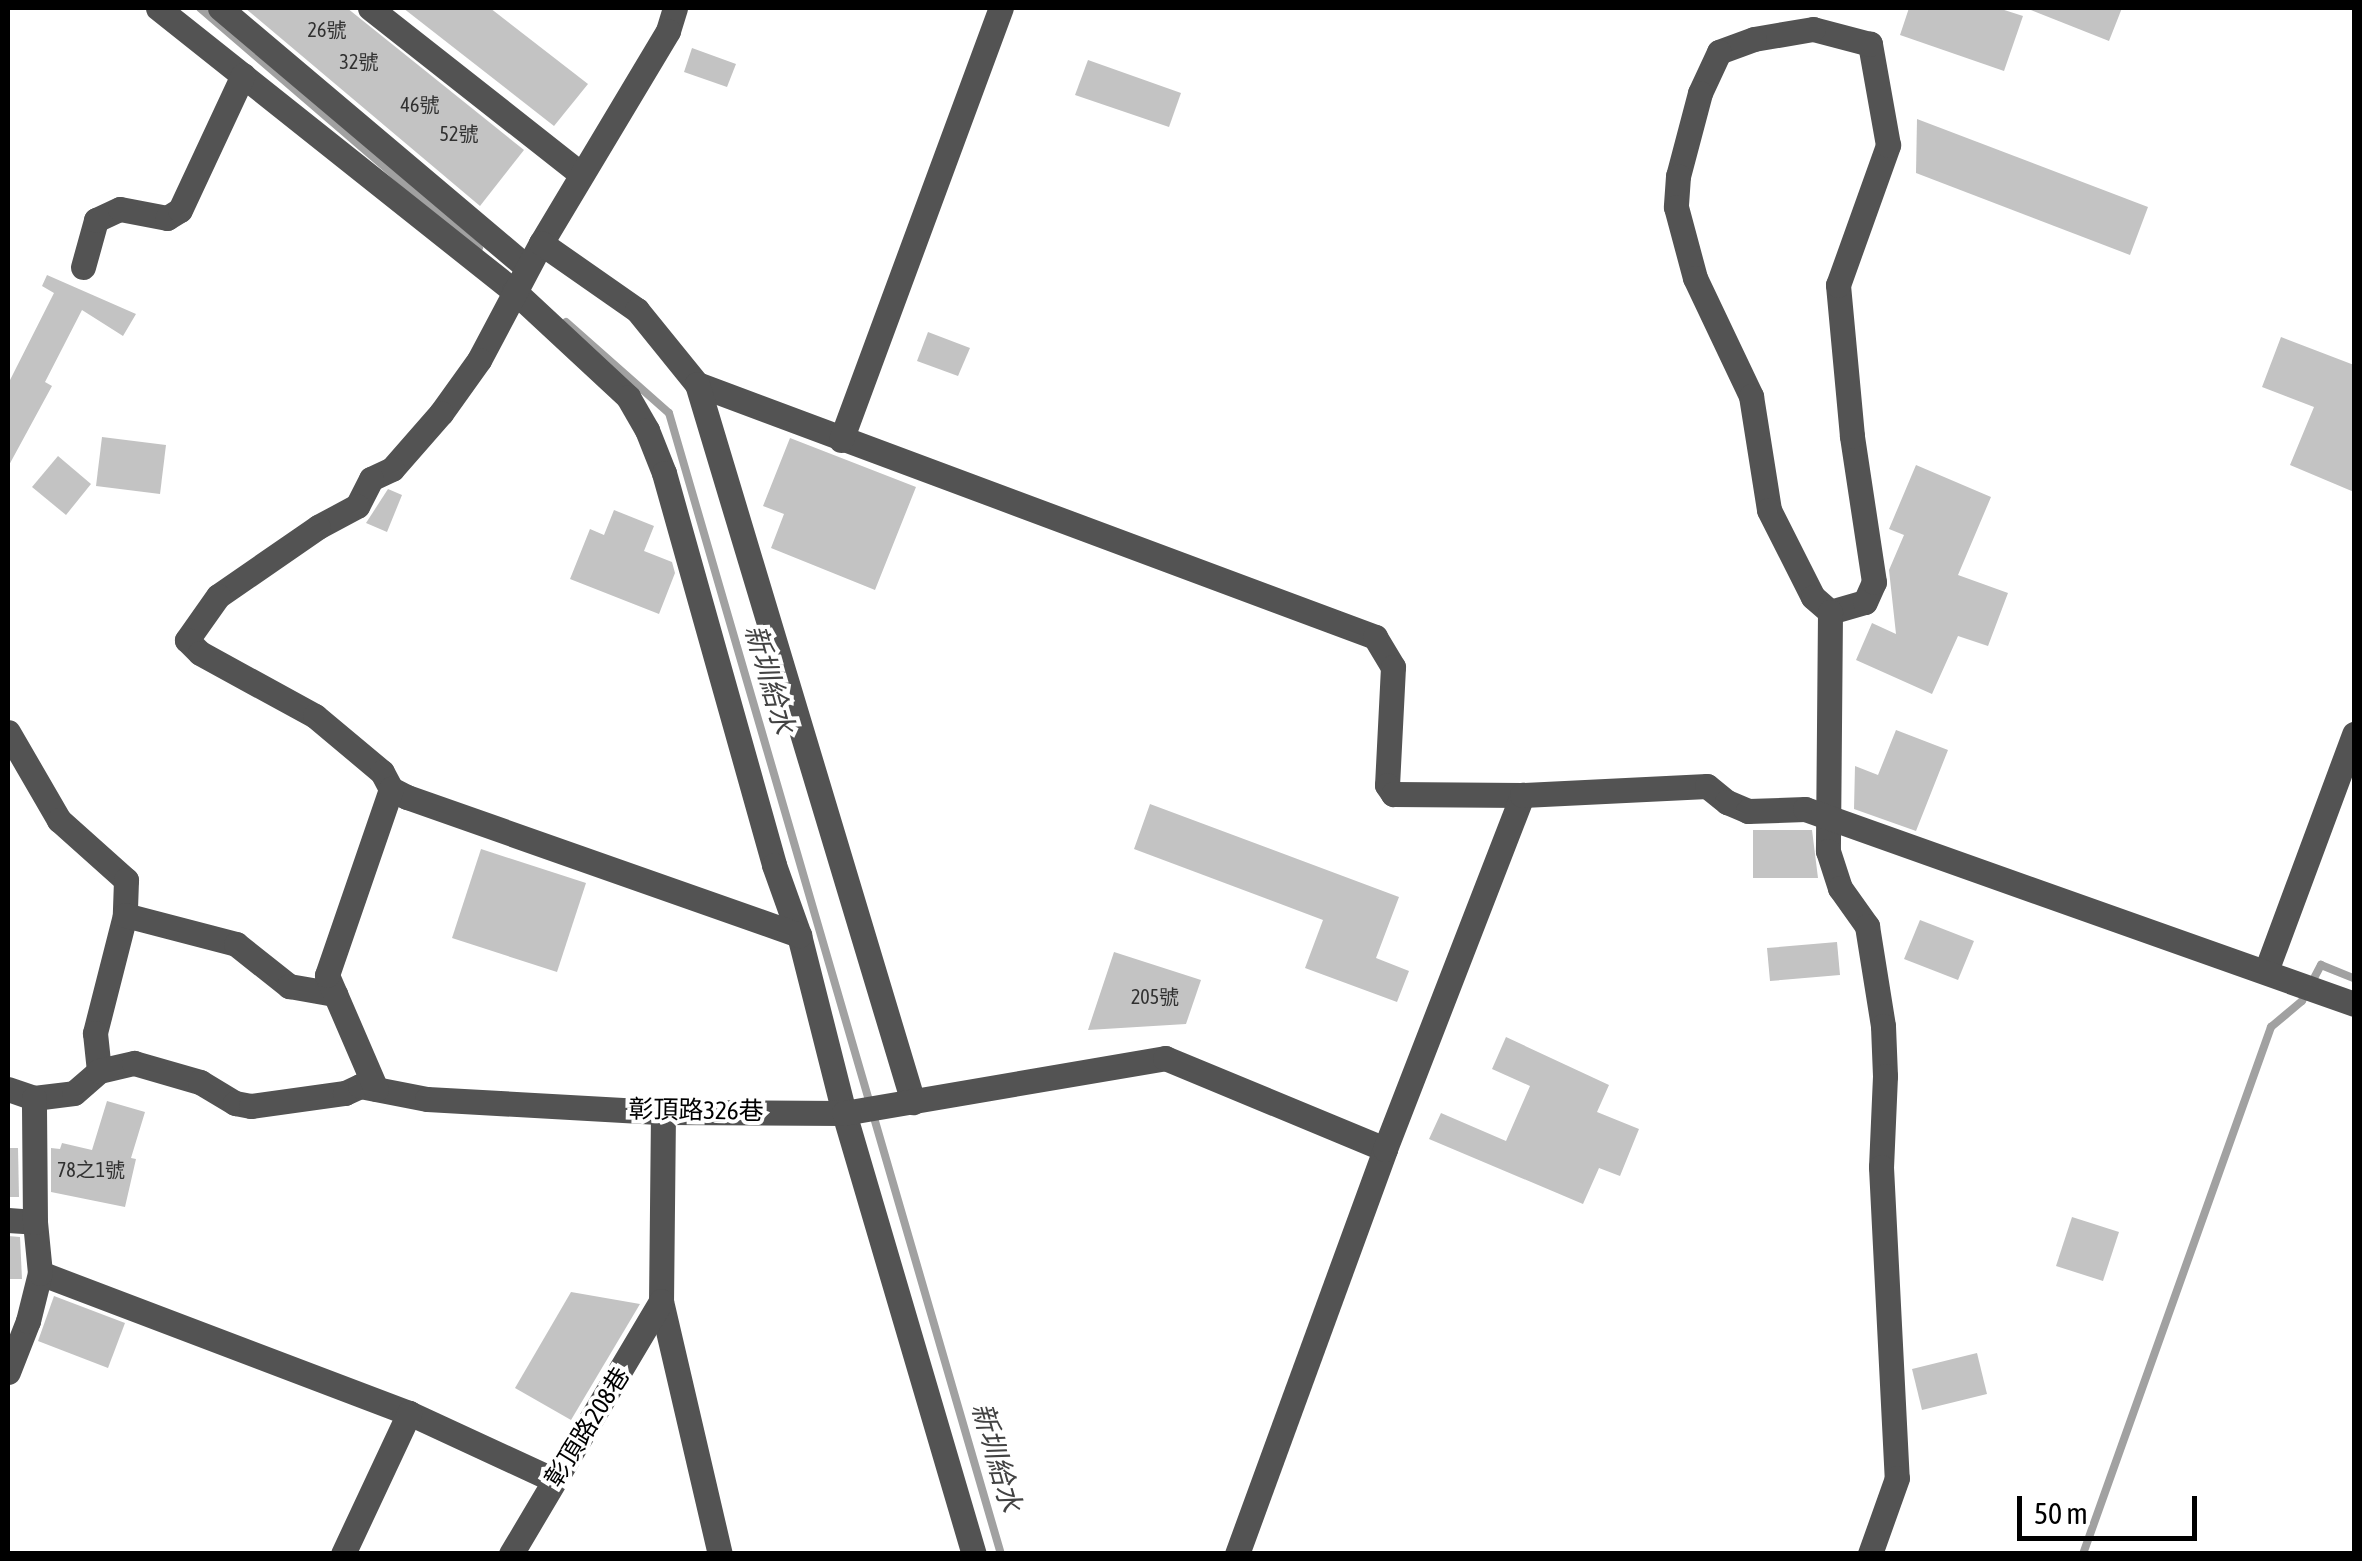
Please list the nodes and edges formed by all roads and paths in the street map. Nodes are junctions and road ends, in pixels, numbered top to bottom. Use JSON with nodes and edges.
{"nodes":[{"id":1,"x":158,"y":8,"type":"edge"},
{"id":2,"x":220,"y":8,"type":"edge"},
{"id":3,"x":370,"y":8,"type":"edge"},
{"id":4,"x":675,"y":8,"type":"edge"},
{"id":5,"x":1002,"y":8,"type":"edge"},
{"id":6,"x":1817,"y":18,"type":"edge"},
{"id":7,"x":243,"y":75,"type":"junction"},
{"id":8,"x":581,"y":174,"type":"junction"},
{"id":9,"x":541,"y":244,"type":"junction"},
{"id":10,"x":83,"y":266,"type":"dead end"},
{"id":11,"x":528,"y":267,"type":"junction"},
{"id":12,"x":514,"y":291,"type":"junction"},
{"id":13,"x":696,"y":384,"type":"junction"},
{"id":14,"x":840,"y":440,"type":"junction"},
{"id":15,"x":1830,"y":612,"type":"junction"},
{"id":16,"x":8,"y":732,"type":"edge"},
{"id":17,"x":2354,"y":734,"type":"edge"},
{"id":18,"x":391,"y":789,"type":"junction"},
{"id":19,"x":1522,"y":795,"type":"junction"},
{"id":20,"x":1826,"y":818,"type":"junction"},
{"id":21,"x":125,"y":915,"type":"junction"},
{"id":22,"x":798,"y":935,"type":"junction"},
{"id":23,"x":2266,"y":971,"type":"junction"},
{"id":24,"x":335,"y":994,"type":"junction"},
{"id":25,"x":2354,"y":1004,"type":"edge"},
{"id":26,"x":99,"y":1072,"type":"junction"},
{"id":27,"x":8,"y":1089,"type":"edge"},
{"id":28,"x":376,"y":1089,"type":"junction"},
{"id":29,"x":34,"y":1098,"type":"junction"},
{"id":30,"x":900,"y":1104,"type":"junction"},
{"id":31,"x":663,"y":1112,"type":"junction"},
{"id":32,"x":851,"y":1112,"type":"junction"},
{"id":33,"x":1385,"y":1149,"type":"junction"},
{"id":34,"x":8,"y":1220,"type":"edge"},
{"id":35,"x":34,"y":1222,"type":"junction"},
{"id":36,"x":40,"y":1273,"type":"junction"},
{"id":37,"x":661,"y":1300,"type":"junction"},
{"id":38,"x":8,"y":1372,"type":"edge"},
{"id":39,"x":409,"y":1413,"type":"junction"},
{"id":40,"x":554,"y":1480,"type":"junction"},
{"id":41,"x":343,"y":1554,"type":"edge"},
{"id":42,"x":511,"y":1554,"type":"edge"},
{"id":43,"x":720,"y":1554,"type":"edge"},
{"id":44,"x":974,"y":1554,"type":"edge"},
{"id":45,"x":1236,"y":1554,"type":"edge"},
{"id":46,"x":1870,"y":1554,"type":"edge"}],
"edges":[{"from":1,"to":7,"type":"street"},
{"from":2,"to":11,"type":"street"},
{"from":3,"to":8,"type":"street"},
{"from":4,"to":8,"type":"street"},
{"from":5,"to":14,"type":"street"},
{"from":6,"to":15,"type":"street"},
{"from":6,"to":15,"type":"street"},
{"from":7,"to":10,"type":"street"},
{"from":7,"to":12,"type":"street"},
{"from":8,"to":9,"type":"street"},
{"from":9,"to":11,"type":"street"},
{"from":9,"to":13,"type":"street"},
{"from":11,"to":12,"type":"street"},
{"from":12,"to":18,"type":"street"},
{"from":12,"to":22,"type":"street"},
{"from":13,"to":14,"type":"street"},
{"from":13,"to":30,"type":"street"},
{"from":14,"to":19,"type":"street"},
{"from":15,"to":20,"type":"street"},
{"from":16,"to":21,"type":"street"},
{"from":17,"to":23,"type":"street"},
{"from":18,"to":22,"type":"street"},
{"from":18,"to":24,"type":"street"},
{"from":19,"to":20,"type":"street"},
{"from":19,"to":33,"type":"street"},
{"from":20,"to":23,"type":"street"},
{"from":20,"to":46,"type":"street"},
{"from":21,"to":24,"type":"street"},
{"from":21,"to":26,"type":"street"},
{"from":22,"to":32,"type":"street"},
{"from":23,"to":25,"type":"street"},
{"from":24,"to":28,"type":"street"},
{"from":26,"to":28,"type":"street","name":"彰頂路326巷"},
{"from":26,"to":29,"type":"street","name":"彰頂路326巷"},
{"from":27,"to":29,"type":"street"},
{"from":28,"to":31,"type":"street","name":"彰頂路326巷"},
{"from":29,"to":35,"type":"street"},
{"from":30,"to":32,"type":"street","name":"彰頂路326巷"},
{"from":30,"to":33,"type":"street","name":"彰頂路326巷"},
{"from":31,"to":32,"type":"street","name":"彰頂路326巷"},
{"from":31,"to":37,"type":"street"},
{"from":32,"to":44,"type":"street"},
{"from":33,"to":45,"type":"street"},
{"from":34,"to":35,"type":"street"},
{"from":35,"to":36,"type":"street"},
{"from":36,"to":38,"type":"street"},
{"from":36,"to":39,"type":"street"},
{"from":37,"to":40,"type":"street","name":"彰頂路208巷"},
{"from":37,"to":43,"type":"street"},
{"from":39,"to":40,"type":"street"},
{"from":39,"to":41,"type":"street"},
{"from":40,"to":42,"type":"street","name":"彰頂路208巷"}]}
